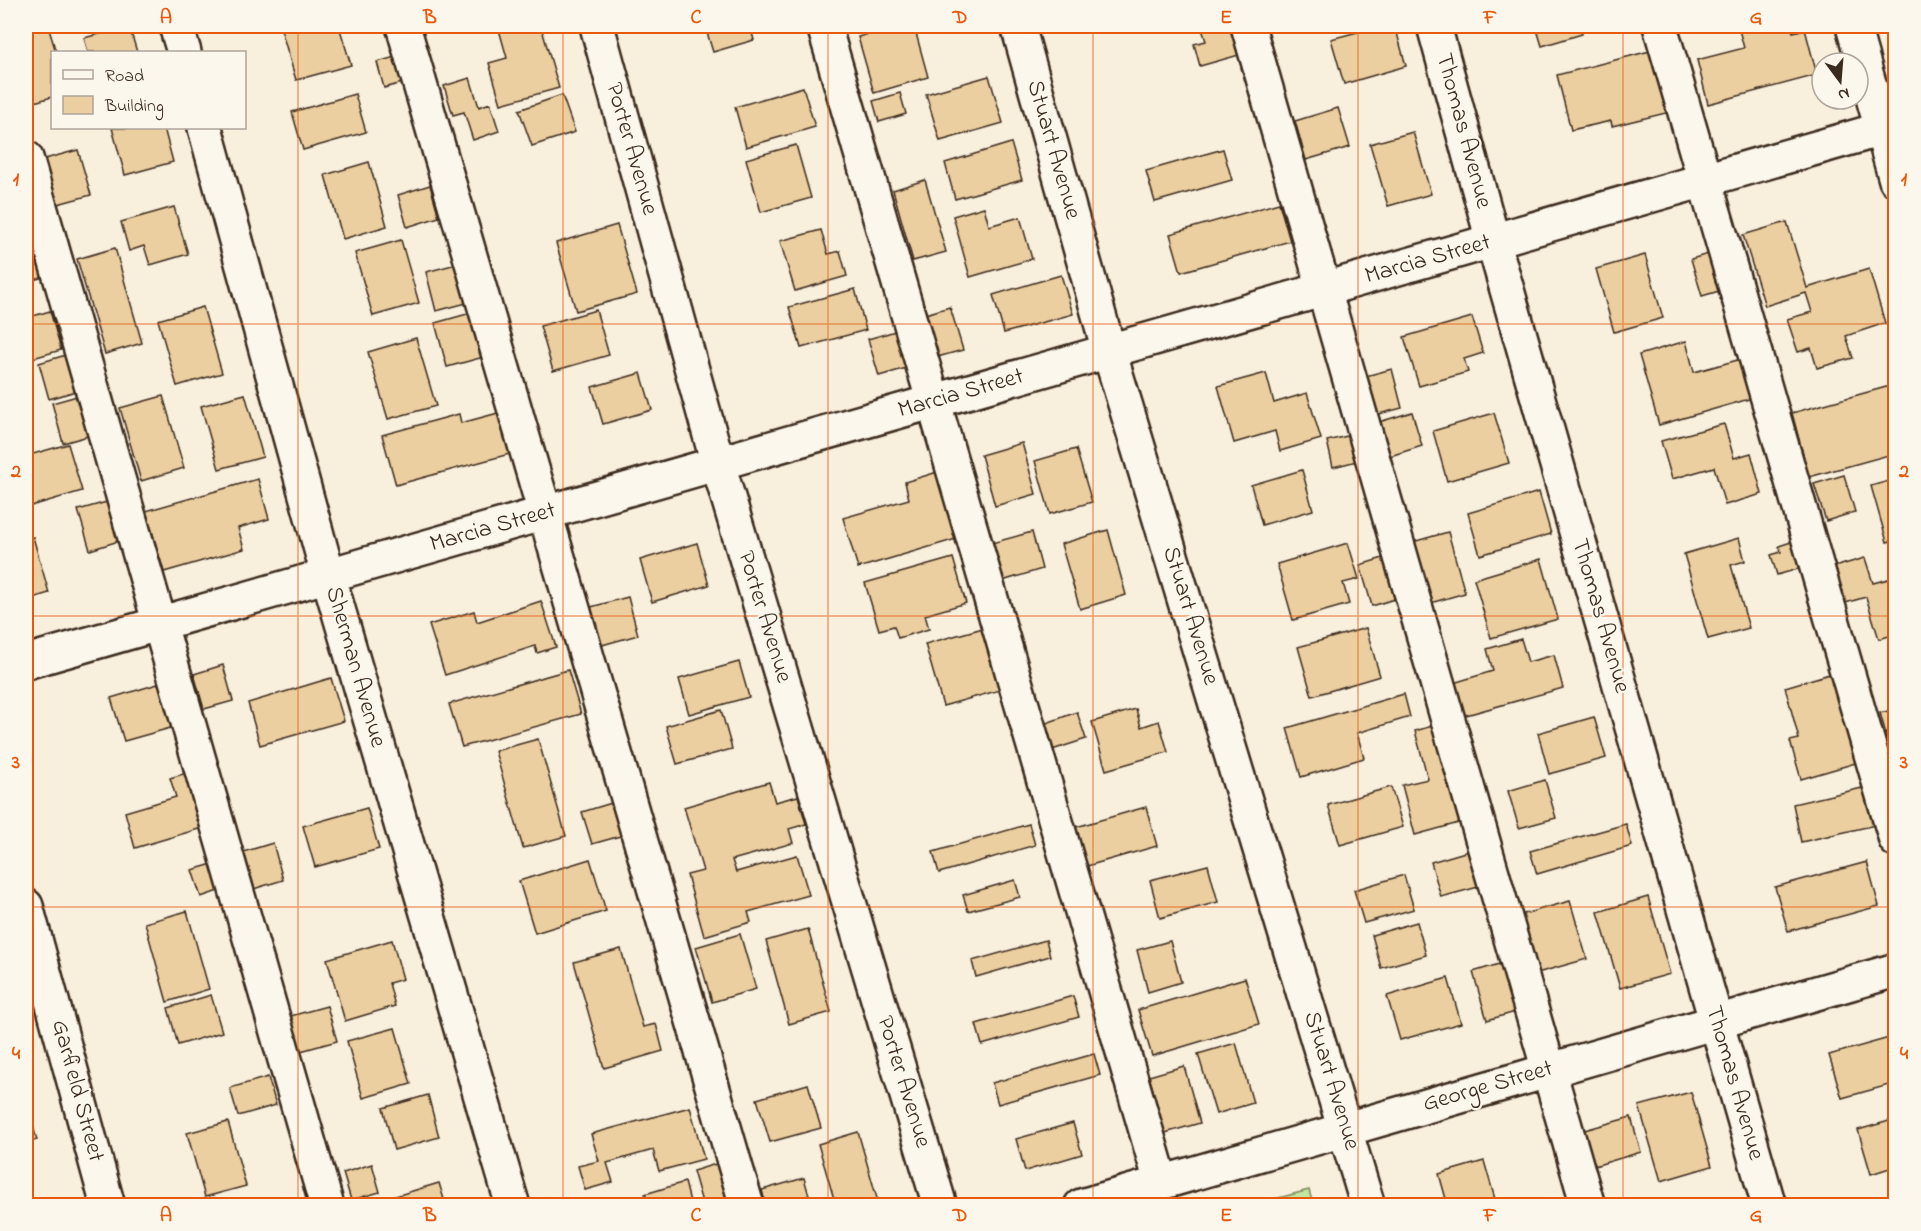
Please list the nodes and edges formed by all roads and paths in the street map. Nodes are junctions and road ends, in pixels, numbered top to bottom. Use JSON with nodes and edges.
{"nodes":[{"id":1,"x":176,"y":26,"type":"edge"},
{"id":2,"x":403,"y":26,"type":"edge"},
{"id":3,"x":597,"y":26,"type":"edge"},
{"id":4,"x":824,"y":26,"type":"edge"},
{"id":5,"x":1018,"y":26,"type":"edge"},
{"id":6,"x":1248,"y":26,"type":"edge"},
{"id":7,"x":1434,"y":26,"type":"edge"},
{"id":8,"x":1660,"y":26,"type":"edge"},
{"id":9,"x":1853,"y":26,"type":"edge"},
{"id":10,"x":184,"y":51,"type":"edge"},
{"id":11,"x":1888,"y":128,"type":"edge"},
{"id":12,"x":205,"y":129,"type":"edge"},
{"id":13,"x":26,"y":158,"type":"edge"},
{"id":14,"x":1703,"y":180,"type":"junction"},
{"id":15,"x":1896,"y":180,"type":"edge"},
{"id":16,"x":1493,"y":241,"type":"junction"},
{"id":17,"x":1323,"y":290,"type":"junction"},
{"id":18,"x":1109,"y":351,"type":"junction"},
{"id":19,"x":934,"y":402,"type":"junction"},
{"id":20,"x":718,"y":464,"type":"junction"},
{"id":21,"x":545,"y":513,"type":"junction"},
{"id":22,"x":328,"y":575,"type":"junction"},
{"id":23,"x":160,"y":623,"type":"junction"},
{"id":24,"x":26,"y":662,"type":"edge"},
{"id":25,"x":1896,"y":840,"type":"edge"},
{"id":26,"x":26,"y":906,"type":"edge"},
{"id":27,"x":1896,"y":970,"type":"edge"},
{"id":28,"x":1716,"y":1021,"type":"junction"},
{"id":29,"x":1548,"y":1069,"type":"junction"},
{"id":30,"x":1346,"y":1128,"type":"junction"},
{"id":31,"x":1161,"y":1182,"type":"junction"},
{"id":32,"x":108,"y":1206,"type":"edge"},
{"id":33,"x":327,"y":1206,"type":"edge"},
{"id":34,"x":513,"y":1206,"type":"edge"},
{"id":35,"x":747,"y":1206,"type":"edge"},
{"id":36,"x":940,"y":1206,"type":"edge"},
{"id":37,"x":1081,"y":1206,"type":"edge"},
{"id":38,"x":1368,"y":1206,"type":"edge"},
{"id":39,"x":1588,"y":1206,"type":"edge"},
{"id":40,"x":1769,"y":1206,"type":"edge"}],
"edges":[{"from":1,"to":10,"type":"street"},
{"from":2,"to":21,"type":"street"},
{"from":3,"to":20,"type":"street","name":"Porter Avenue"},
{"from":4,"to":19,"type":"street"},
{"from":5,"to":18,"type":"street","name":"Stuart Avenue"},
{"from":6,"to":17,"type":"street"},
{"from":7,"to":16,"type":"street","name":"Thomas Avenue"},
{"from":8,"to":14,"type":"street"},
{"from":9,"to":11,"type":"street"},
{"from":11,"to":14,"type":"street","name":"Marcia Street"},
{"from":11,"to":15,"type":"street"},
{"from":12,"to":22,"type":"street","name":"Sherman Avenue"},
{"from":13,"to":23,"type":"street"},
{"from":14,"to":16,"type":"street","name":"Marcia Street"},
{"from":14,"to":25,"type":"street"},
{"from":16,"to":17,"type":"street","name":"Marcia Street"},
{"from":16,"to":28,"type":"street","name":"Thomas Avenue"},
{"from":17,"to":18,"type":"street","name":"Marcia Street"},
{"from":17,"to":29,"type":"street"},
{"from":18,"to":19,"type":"street","name":"Marcia Street"},
{"from":18,"to":30,"type":"street","name":"Stuart Avenue"},
{"from":19,"to":20,"type":"street","name":"Marcia Street"},
{"from":19,"to":31,"type":"street"},
{"from":20,"to":21,"type":"street","name":"Marcia Street"},
{"from":20,"to":36,"type":"street","name":"Porter Avenue"},
{"from":21,"to":22,"type":"street","name":"Marcia Street"},
{"from":21,"to":35,"type":"street"},
{"from":22,"to":23,"type":"street","name":"Marcia Street"},
{"from":22,"to":34,"type":"street","name":"Sherman Avenue"},
{"from":23,"to":24,"type":"street","name":"Marcia Street"},
{"from":23,"to":33,"type":"street"},
{"from":26,"to":32,"type":"street","name":"Garfield Street"},
{"from":27,"to":28,"type":"street","name":"George Street"},
{"from":28,"to":29,"type":"street","name":"George Street"},
{"from":28,"to":40,"type":"street","name":"Thomas Avenue"},
{"from":29,"to":30,"type":"street","name":"George Street"},
{"from":29,"to":39,"type":"street"},
{"from":30,"to":31,"type":"street","name":"George Street"},
{"from":30,"to":38,"type":"street","name":"Stuart Avenue"},
{"from":31,"to":37,"type":"street","name":"George Street"}]}
